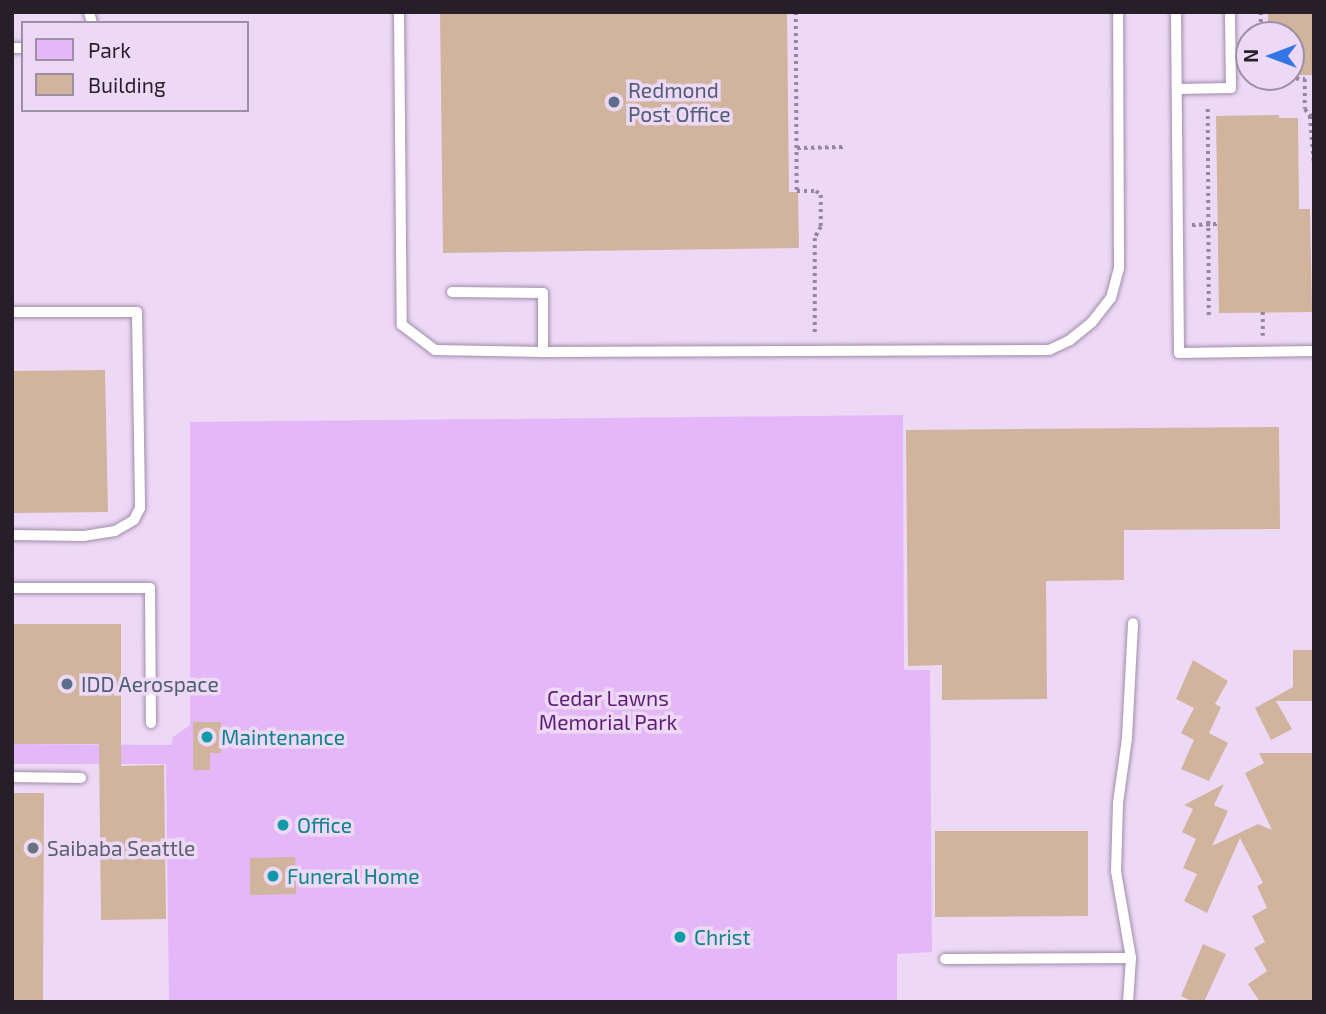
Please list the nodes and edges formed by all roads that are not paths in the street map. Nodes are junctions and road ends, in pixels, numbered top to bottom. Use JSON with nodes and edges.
{"nodes":[{"id":1,"x":399,"y":12,"type":"edge"},
{"id":2,"x":1118,"y":12,"type":"edge"},
{"id":3,"x":1176,"y":12,"type":"edge"},
{"id":4,"x":1230,"y":12,"type":"edge"},
{"id":5,"x":1177,"y":89,"type":"junction"},
{"id":6,"x":452,"y":292,"type":"dead end"},
{"id":7,"x":12,"y":312,"type":"edge"},
{"id":8,"x":1314,"y":351,"type":"edge"},
{"id":9,"x":543,"y":352,"type":"junction"},
{"id":10,"x":12,"y":535,"type":"edge"},
{"id":11,"x":12,"y":588,"type":"edge"},
{"id":12,"x":1133,"y":623,"type":"dead end"},
{"id":13,"x":150,"y":723,"type":"dead end"},
{"id":14,"x":12,"y":777,"type":"edge"},
{"id":15,"x":81,"y":778,"type":"dead end"},
{"id":16,"x":1131,"y":958,"type":"junction"},
{"id":17,"x":945,"y":959,"type":"dead end"},
{"id":18,"x":1128,"y":1002,"type":"edge"}],
"edges":[{"from":1,"to":9,"type":"lane"},
{"from":2,"to":9,"type":"lane"},
{"from":3,"to":5,"type":"lane"},
{"from":4,"to":5,"type":"lane"},
{"from":5,"to":8,"type":"lane"},
{"from":6,"to":9,"type":"lane"},
{"from":7,"to":10,"type":"lane"},
{"from":11,"to":13,"type":"lane"},
{"from":12,"to":16,"type":"lane"},
{"from":14,"to":15,"type":"lane"},
{"from":16,"to":17,"type":"lane"},
{"from":16,"to":18,"type":"lane"}]}
